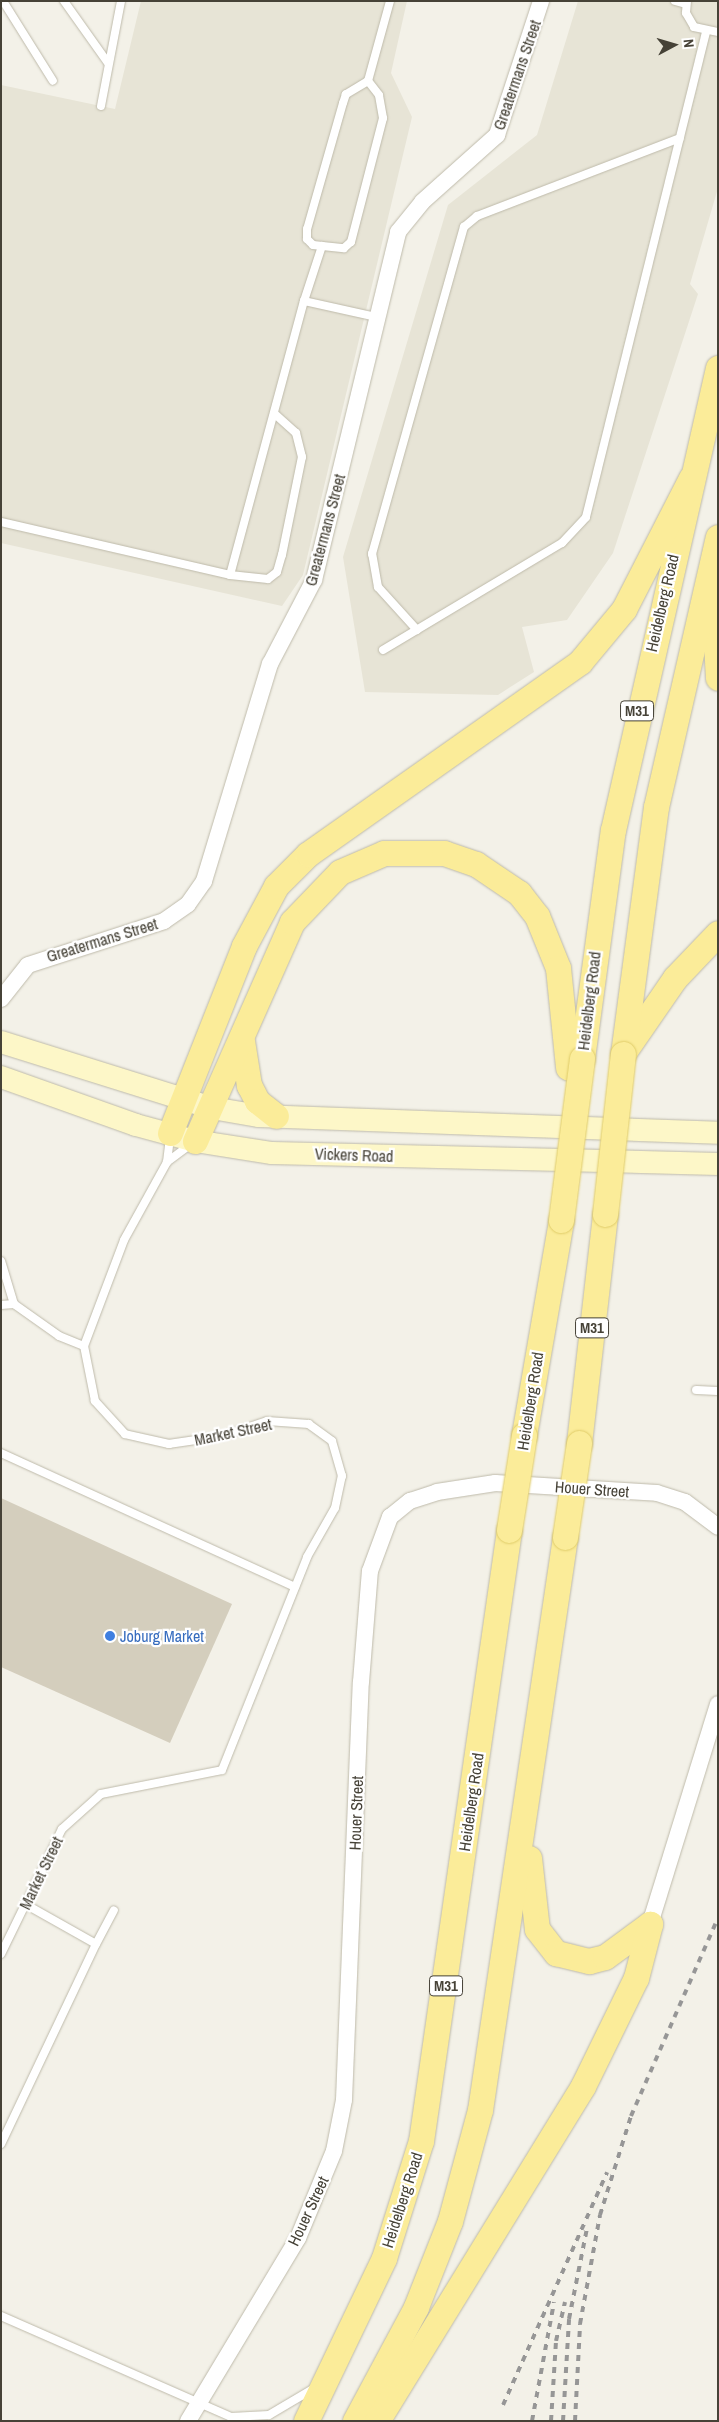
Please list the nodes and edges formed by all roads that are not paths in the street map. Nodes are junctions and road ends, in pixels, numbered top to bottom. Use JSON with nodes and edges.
{"nodes":[{"id":1,"x":3,"y":1,"type":"edge"},
{"id":2,"x":64,"y":1,"type":"edge"},
{"id":3,"x":121,"y":1,"type":"edge"},
{"id":4,"x":390,"y":1,"type":"edge"},
{"id":5,"x":541,"y":1,"type":"edge"},
{"id":6,"x":675,"y":1,"type":"edge"},
{"id":7,"x":686,"y":3,"type":"edge"},
{"id":8,"x":706,"y":32,"type":"junction"},
{"id":9,"x":718,"y":32,"type":"edge"},
{"id":10,"x":108,"y":63,"type":"junction"},
{"id":11,"x":53,"y":80,"type":"dead end"},
{"id":12,"x":368,"y":81,"type":"junction"},
{"id":13,"x":101,"y":106,"type":"dead end"},
{"id":14,"x":680,"y":138,"type":"junction"},
{"id":15,"x":322,"y":246,"type":"junction"},
{"id":16,"x":304,"y":301,"type":"junction"},
{"id":17,"x":376,"y":317,"type":"junction"},
{"id":18,"x":718,"y":368,"type":"edge"},
{"id":19,"x":276,"y":414,"type":"junction"},
{"id":20,"x":691,"y":478,"type":"junction"},
{"id":21,"x":1,"y":522,"type":"edge"},
{"id":22,"x":718,"y":537,"type":"edge"},
{"id":23,"x":711,"y":562,"type":"junction"},
{"id":24,"x":230,"y":575,"type":"junction"},
{"id":25,"x":417,"y":630,"type":"junction"},
{"id":26,"x":383,"y":650,"type":"dead end"},
{"id":27,"x":718,"y":678,"type":"edge"},
{"id":28,"x":718,"y":933,"type":"edge"},
{"id":29,"x":1,"y":999,"type":"edge"},
{"id":30,"x":242,"y":1041,"type":"junction"},
{"id":31,"x":1,"y":1042,"type":"edge"},
{"id":32,"x":623,"y":1054,"type":"junction"},
{"id":33,"x":575,"y":1063,"type":"junction"},
{"id":34,"x":2,"y":1078,"type":"edge"},
{"id":35,"x":187,"y":1099,"type":"junction"},
{"id":36,"x":212,"y":1108,"type":"junction"},
{"id":37,"x":276,"y":1116,"type":"junction"},
{"id":38,"x":170,"y":1132,"type":"junction"},
{"id":39,"x":718,"y":1133,"type":"edge"},
{"id":40,"x":195,"y":1141,"type":"junction"},
{"id":41,"x":167,"y":1162,"type":"junction"},
{"id":42,"x":718,"y":1164,"type":"edge"},
{"id":43,"x":1,"y":1262,"type":"edge"},
{"id":44,"x":14,"y":1304,"type":"junction"},
{"id":45,"x":1,"y":1305,"type":"edge"},
{"id":46,"x":84,"y":1346,"type":"junction"},
{"id":47,"x":696,"y":1390,"type":"dead end"},
{"id":48,"x":718,"y":1391,"type":"edge"},
{"id":49,"x":1,"y":1453,"type":"edge"},
{"id":50,"x":718,"y":1527,"type":"edge"},
{"id":51,"x":295,"y":1587,"type":"junction"},
{"id":52,"x":718,"y":1704,"type":"edge"},
{"id":53,"x":530,"y":1763,"type":"junction"},
{"id":54,"x":26,"y":1904,"type":"junction"},
{"id":55,"x":114,"y":1910,"type":"dead end"},
{"id":56,"x":650,"y":1924,"type":"junction"},
{"id":57,"x":96,"y":1944,"type":"junction"},
{"id":58,"x":1,"y":1954,"type":"edge"},
{"id":59,"x":1,"y":2144,"type":"edge"},
{"id":60,"x":1,"y":2316,"type":"edge"},
{"id":61,"x":329,"y":2378,"type":"junction"},
{"id":62,"x":198,"y":2404,"type":"junction"},
{"id":63,"x":188,"y":2421,"type":"edge"},
{"id":64,"x":306,"y":2421,"type":"edge"},
{"id":65,"x":355,"y":2421,"type":"edge"},
{"id":66,"x":377,"y":2421,"type":"edge"}],
"edges":[{"from":1,"to":11,"type":"lane"},
{"from":2,"to":10,"type":"lane"},
{"from":3,"to":10,"type":"lane"},
{"from":4,"to":12,"type":"lane"},
{"from":5,"to":17,"type":"street","name":"Greatermans Street"},
{"from":6,"to":7,"type":"lane"},
{"from":7,"to":8,"type":"lane"},
{"from":8,"to":9,"type":"lane"},
{"from":8,"to":14,"type":"lane"},
{"from":10,"to":13,"type":"lane"},
{"from":12,"to":15,"type":"lane"},
{"from":12,"to":15,"type":"lane"},
{"from":14,"to":25,"type":"lane"},
{"from":14,"to":25,"type":"lane"},
{"from":15,"to":16,"type":"lane"},
{"from":16,"to":17,"type":"lane"},
{"from":16,"to":19,"type":"lane"},
{"from":17,"to":29,"type":"street","name":"Greatermans Street"},
{"from":18,"to":20,"type":"main road","name":"Heidelberg Road","number":"M31"},
{"from":19,"to":24,"type":"lane"},
{"from":19,"to":24,"type":"lane"},
{"from":20,"to":33,"type":"main road","name":"Heidelberg Road","number":"M31"},
{"from":20,"to":35,"type":"main road"},
{"from":21,"to":24,"type":"lane"},
{"from":22,"to":23,"type":"main road","number":"M31"},
{"from":23,"to":27,"type":"main road"},
{"from":23,"to":32,"type":"main road","number":"M31"},
{"from":25,"to":26,"type":"lane"},
{"from":28,"to":32,"type":"main road"},
{"from":30,"to":33,"type":"main road"},
{"from":30,"to":36,"type":"main road"},
{"from":30,"to":37,"type":"main road"},
{"from":31,"to":35,"type":"main road"},
{"from":32,"to":53,"type":"main road","number":"M31","bridge":true},
{"from":33,"to":61,"type":"main road","name":"Heidelberg Road","number":"M31","bridge":true},
{"from":34,"to":38,"type":"main road","name":"Vickers Road"},
{"from":35,"to":36,"type":"main road"},
{"from":35,"to":38,"type":"main road"},
{"from":36,"to":37,"type":"main road"},
{"from":36,"to":40,"type":"main road"},
{"from":37,"to":39,"type":"main road"},
{"from":38,"to":40,"type":"main road","name":"Vickers Road"},
{"from":38,"to":41,"type":"lane"},
{"from":40,"to":41,"type":"lane"},
{"from":40,"to":42,"type":"main road","name":"Vickers Road"},
{"from":41,"to":46,"type":"lane"},
{"from":43,"to":44,"type":"lane"},
{"from":44,"to":45,"type":"lane"},
{"from":44,"to":46,"type":"lane"},
{"from":46,"to":51,"type":"lane","name":"Market Street"},
{"from":47,"to":48,"type":"lane"},
{"from":49,"to":51,"type":"lane"},
{"from":50,"to":62,"type":"street","name":"Houer Street"},
{"from":51,"to":54,"type":"lane","name":"Market Street"},
{"from":52,"to":56,"type":"street"},
{"from":53,"to":56,"type":"main road"},
{"from":53,"to":65,"type":"main road","number":"M31"},
{"from":54,"to":57,"type":"lane"},
{"from":54,"to":58,"type":"lane","name":"Market Street"},
{"from":55,"to":57,"type":"lane"},
{"from":56,"to":66,"type":"main road"},
{"from":57,"to":59,"type":"lane"},
{"from":60,"to":62,"type":"lane"},
{"from":61,"to":62,"type":"lane"},
{"from":61,"to":64,"type":"main road","name":"Heidelberg Road","number":"M31"},
{"from":62,"to":63,"type":"street","name":"Houer Street"}]}
